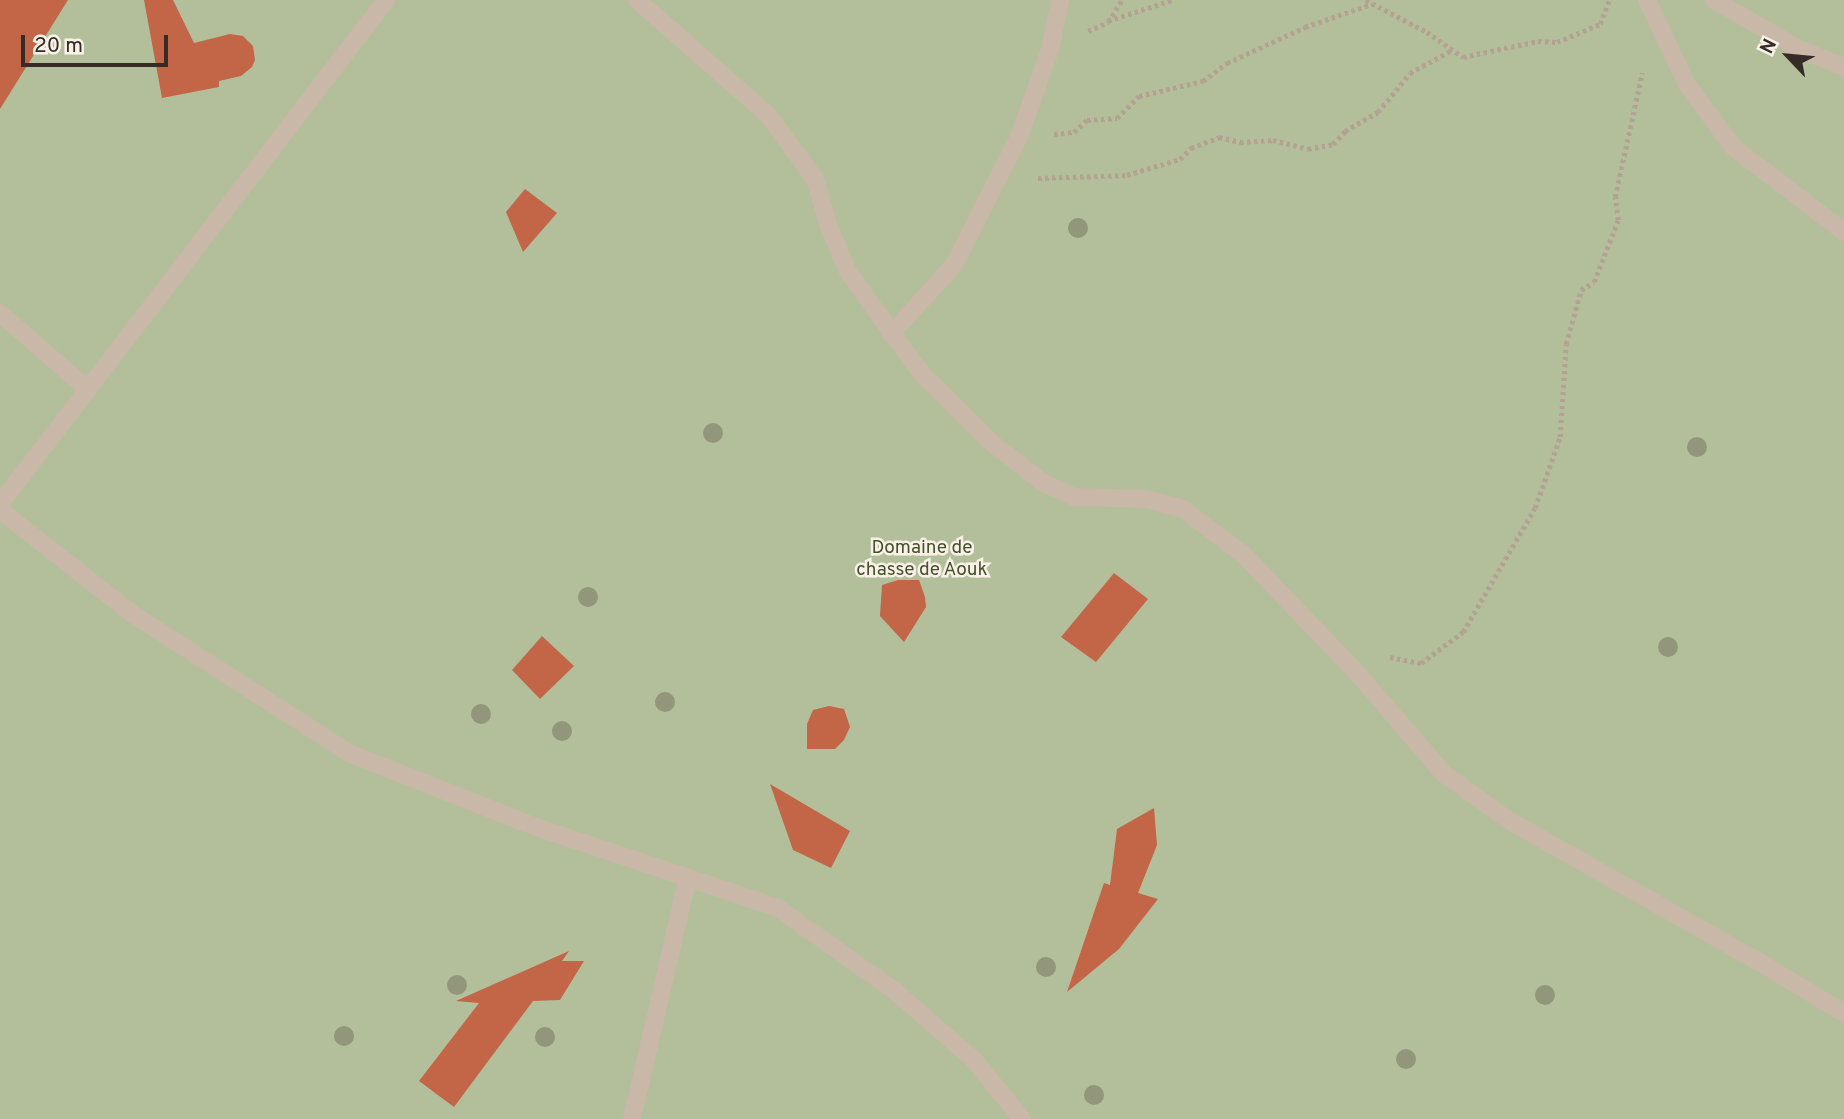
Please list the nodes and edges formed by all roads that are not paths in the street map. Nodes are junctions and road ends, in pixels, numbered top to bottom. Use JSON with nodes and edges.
{"nodes":[{"id":1,"x":386,"y":0,"type":"edge"},
{"id":2,"x":637,"y":0,"type":"edge"},
{"id":3,"x":1060,"y":0,"type":"edge"},
{"id":4,"x":1647,"y":0,"type":"edge"},
{"id":5,"x":1714,"y":0,"type":"edge"},
{"id":6,"x":1844,"y":67,"type":"edge"},
{"id":7,"x":1844,"y":232,"type":"edge"},
{"id":8,"x":0,"y":313,"type":"edge"},
{"id":9,"x":891,"y":334,"type":"junction"},
{"id":10,"x":87,"y":389,"type":"junction"},
{"id":11,"x":0,"y":504,"type":"edge"},
{"id":12,"x":0,"y":510,"type":"edge"},
{"id":13,"x":688,"y":877,"type":"junction"},
{"id":14,"x":1844,"y":1013,"type":"edge"},
{"id":15,"x":632,"y":1119,"type":"edge"},
{"id":16,"x":1022,"y":1119,"type":"edge"}],
"edges":[{"from":1,"to":10,"type":"street"},
{"from":2,"to":9,"type":"street"},
{"from":3,"to":9,"type":"street"},
{"from":4,"to":7,"type":"street"},
{"from":5,"to":6,"type":"street"},
{"from":8,"to":10,"type":"street"},
{"from":9,"to":14,"type":"street"},
{"from":10,"to":11,"type":"street"},
{"from":12,"to":13,"type":"street"},
{"from":13,"to":15,"type":"street"},
{"from":13,"to":16,"type":"street"}]}
